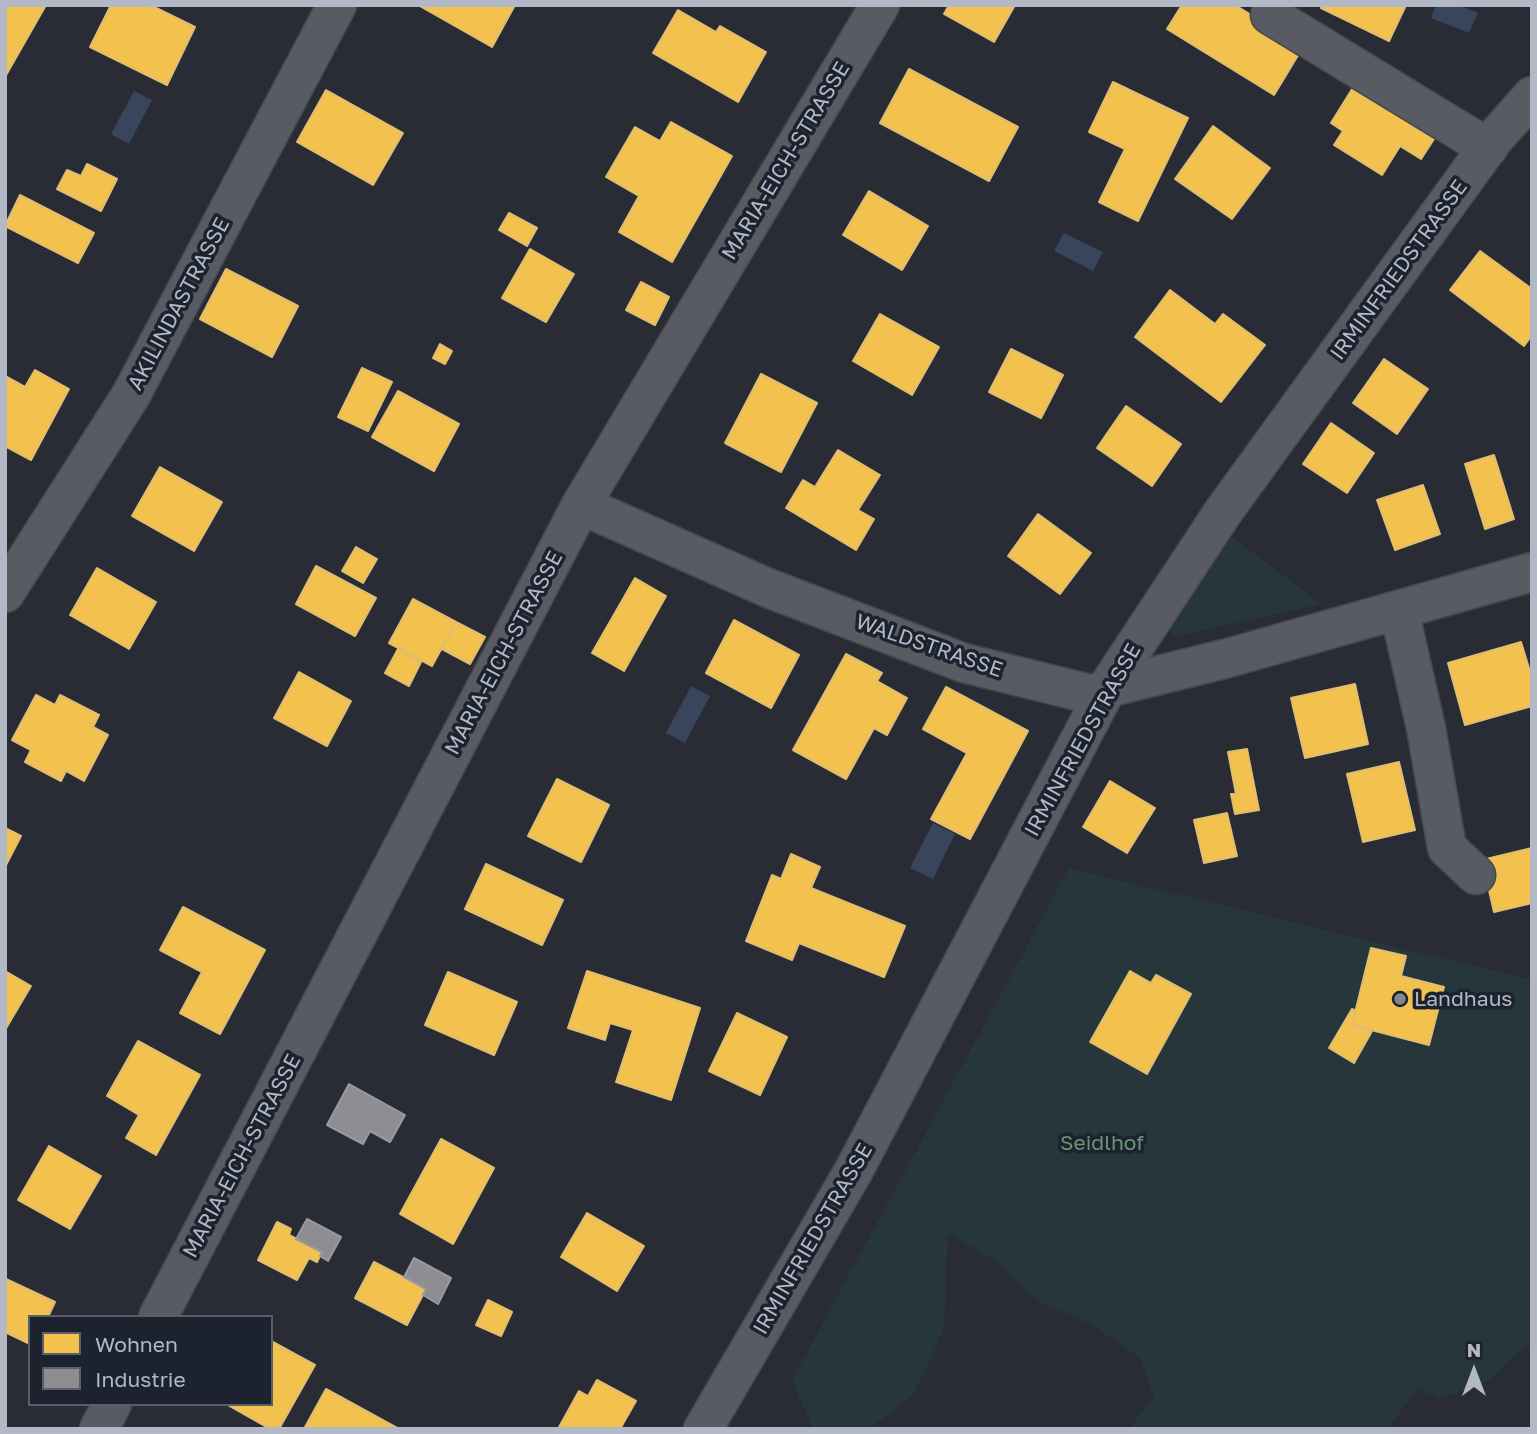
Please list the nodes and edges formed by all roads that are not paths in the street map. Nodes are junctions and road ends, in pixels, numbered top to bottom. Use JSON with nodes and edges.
{"nodes":[{"id":1,"x":337,"y":5,"type":"edge"},
{"id":2,"x":880,"y":5,"type":"edge"},
{"id":3,"x":1270,"y":15,"type":"dead end"},
{"id":4,"x":1532,"y":96,"type":"edge"},
{"id":5,"x":1488,"y":148,"type":"junction"},
{"id":6,"x":581,"y":505,"type":"junction"},
{"id":7,"x":1532,"y":572,"type":"edge"},
{"id":8,"x":5,"y":593,"type":"edge"},
{"id":9,"x":1399,"y":610,"type":"junction"},
{"id":10,"x":1107,"y":688,"type":"junction"},
{"id":11,"x":1476,"y":875,"type":"dead end"},
{"id":12,"x":159,"y":1315,"type":"edge"},
{"id":13,"x":111,"y":1406,"type":"edge"},
{"id":14,"x":99,"y":1429,"type":"edge"},
{"id":15,"x":703,"y":1429,"type":"edge"}],
"edges":[{"from":1,"to":8,"type":"street","name":"AKILINDASTRASSE"},
{"from":2,"to":6,"type":"street","name":"MARIA-EICH-STRASSE"},
{"from":3,"to":5,"type":"street"},
{"from":4,"to":5,"type":"street","name":"IRMINFRIEDSTRASSE"},
{"from":5,"to":10,"type":"street","name":"IRMINFRIEDSTRASSE"},
{"from":6,"to":10,"type":"street","name":"WALDSTRASSE"},
{"from":6,"to":12,"type":"street","name":"MARIA-EICH-STRASSE"},
{"from":7,"to":9,"type":"street","name":"WALDSTRASSE"},
{"from":9,"to":10,"type":"street","name":"WALDSTRASSE"},
{"from":9,"to":11,"type":"street"},
{"from":10,"to":15,"type":"street","name":"IRMINFRIEDSTRASSE"},
{"from":13,"to":14,"type":"street"}]}
